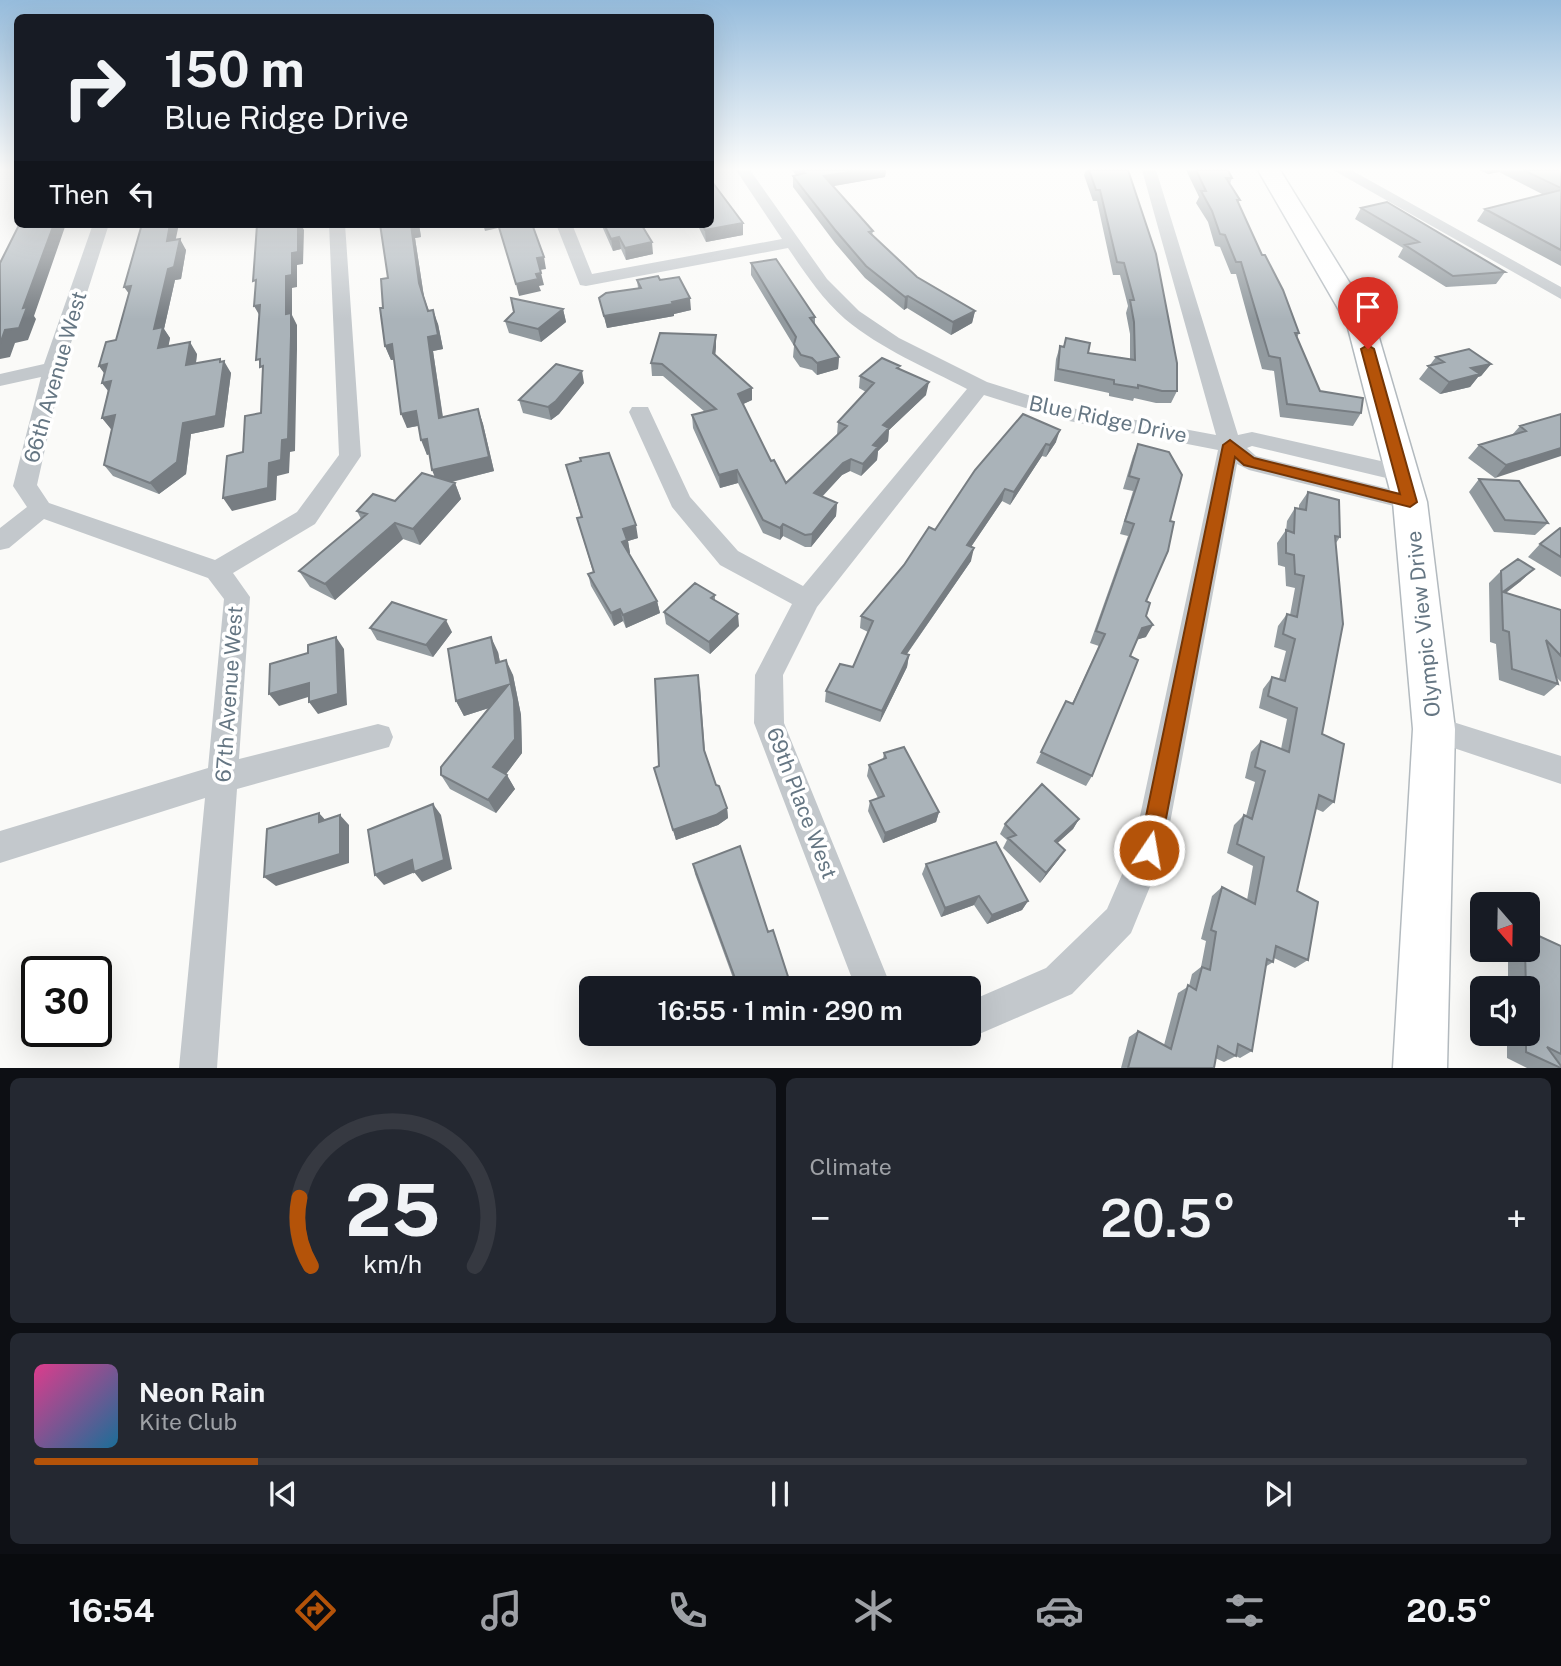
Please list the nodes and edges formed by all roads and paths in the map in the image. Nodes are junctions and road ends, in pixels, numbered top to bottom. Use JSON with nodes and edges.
{"nodes":[{"id":1,"x":776,"y":220,"type":"edge"},
{"id":2,"x":1164,"y":220,"type":"edge"},
{"id":3,"x":1299,"y":220,"type":"edge"},
{"id":4,"x":1430,"y":220,"type":"edge"},
{"id":5,"x":100,"y":228,"type":"edge"},
{"id":6,"x":337,"y":228,"type":"edge"},
{"id":7,"x":566,"y":228,"type":"edge"},
{"id":8,"x":791,"y":242,"type":"junction"},
{"id":9,"x":1561,"y":293,"type":"edge"},
{"id":10,"x":53,"y":368,"type":"junction"},
{"id":11,"x":0,"y":380,"type":"edge"},
{"id":12,"x":980,"y":387,"type":"junction"},
{"id":13,"x":640,"y":412,"type":"dead end"},
{"id":14,"x":1230,"y":445,"type":"junction"},
{"id":15,"x":1406,"y":488,"type":"junction"},
{"id":16,"x":41,"y":509,"type":"junction"},
{"id":17,"x":0,"y":541,"type":"edge"},
{"id":18,"x":217,"y":570,"type":"junction"},
{"id":19,"x":807,"y":600,"type":"junction"},
{"id":20,"x":1434,"y":729,"type":"junction"},
{"id":21,"x":378,"y":737,"type":"dead end"},
{"id":22,"x":1561,"y":770,"type":"edge"},
{"id":23,"x":223,"y":778,"type":"junction"},
{"id":24,"x":0,"y":847,"type":"edge"},
{"id":25,"x":869,"y":976,"type":"edge"},
{"id":26,"x":981,"y":1014,"type":"edge"},
{"id":27,"x":198,"y":1068,"type":"edge"},
{"id":28,"x":1420,"y":1068,"type":"edge"}],
"edges":[{"from":1,"to":8,"type":"street","name":"Blue Ridge Drive"},
{"from":2,"to":14,"type":"street"},
{"from":3,"to":15,"type":"main road","name":"Olympic View Drive"},
{"from":4,"to":9,"type":"street"},
{"from":5,"to":10,"type":"street","name":"66th Avenue West"},
{"from":6,"to":18,"type":"street"},
{"from":7,"to":8,"type":"street"},
{"from":8,"to":12,"type":"street","name":"Blue Ridge Drive"},
{"from":10,"to":11,"type":"street"},
{"from":10,"to":16,"type":"street","name":"66th Avenue West"},
{"from":12,"to":14,"type":"street","name":"Blue Ridge Drive"},
{"from":12,"to":19,"type":"street","name":"69th Place West"},
{"from":13,"to":19,"type":"street"},
{"from":14,"to":15,"type":"street","name":"Blue Ridge Drive"},
{"from":14,"to":26,"type":"street"},
{"from":15,"to":20,"type":"main road","name":"Olympic View Drive"},
{"from":16,"to":17,"type":"street"},
{"from":16,"to":18,"type":"street"},
{"from":18,"to":23,"type":"street","name":"67th Avenue West"},
{"from":19,"to":25,"type":"street","name":"69th Place West"},
{"from":20,"to":22,"type":"street"},
{"from":20,"to":28,"type":"main road","name":"Olympic View Drive"},
{"from":21,"to":23,"type":"street"},
{"from":23,"to":24,"type":"street"},
{"from":23,"to":27,"type":"street","name":"67th Avenue West"}]}
